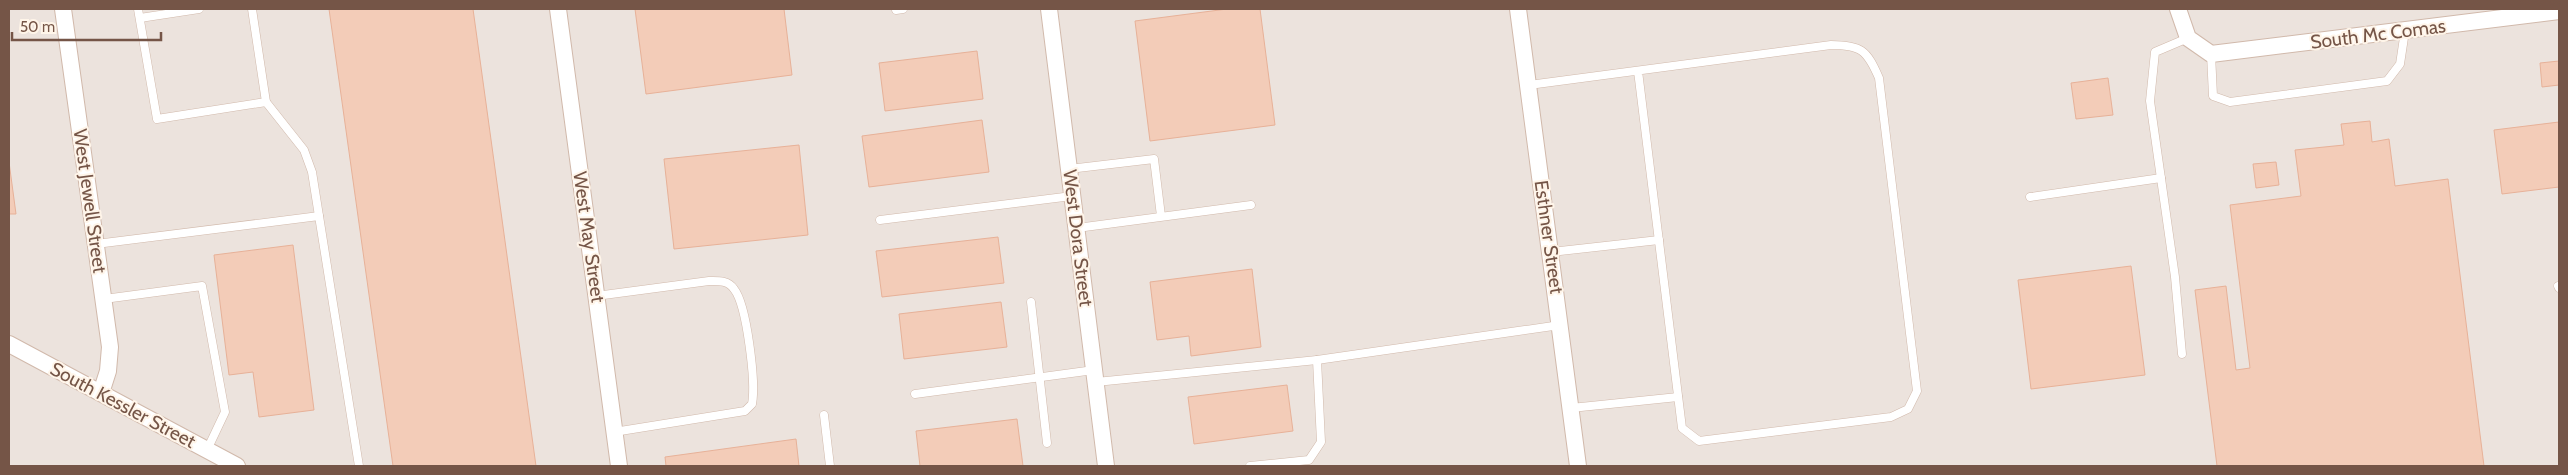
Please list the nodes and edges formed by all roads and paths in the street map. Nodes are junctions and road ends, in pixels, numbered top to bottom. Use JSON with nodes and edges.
{"nodes":[{"id":1,"x":63,"y":9,"type":"edge"},
{"id":2,"x":138,"y":9,"type":"edge"},
{"id":3,"x":199,"y":9,"type":"edge"},
{"id":4,"x":252,"y":9,"type":"edge"},
{"id":5,"x":558,"y":9,"type":"edge"},
{"id":6,"x":1049,"y":9,"type":"edge"},
{"id":7,"x":1518,"y":9,"type":"edge"},
{"id":8,"x":2178,"y":9,"type":"edge"},
{"id":9,"x":2559,"y":11,"type":"edge"},
{"id":10,"x":140,"y":18,"type":"junction"},
{"id":11,"x":2405,"y":31,"type":"junction"},
{"id":12,"x":2200,"y":46,"type":"junction"},
{"id":13,"x":1638,"y":71,"type":"junction"},
{"id":14,"x":1529,"y":85,"type":"junction"},
{"id":15,"x":266,"y":102,"type":"junction"},
{"id":16,"x":1069,"y":169,"type":"junction"},
{"id":17,"x":2161,"y":178,"type":"junction"},
{"id":18,"x":1072,"y":196,"type":"junction"},
{"id":19,"x":2030,"y":197,"type":"dead end"},
{"id":20,"x":1252,"y":205,"type":"dead end"},
{"id":21,"x":319,"y":216,"type":"junction"},
{"id":22,"x":1161,"y":216,"type":"junction"},
{"id":23,"x":880,"y":220,"type":"dead end"},
{"id":24,"x":1077,"y":228,"type":"junction"},
{"id":25,"x":1659,"y":240,"type":"junction"},
{"id":26,"x":96,"y":244,"type":"junction"},
{"id":27,"x":1551,"y":252,"type":"junction"},
{"id":28,"x":596,"y":296,"type":"junction"},
{"id":29,"x":104,"y":299,"type":"junction"},
{"id":30,"x":1031,"y":302,"type":"dead end"},
{"id":31,"x":1560,"y":325,"type":"junction"},
{"id":32,"x":9,"y":344,"type":"edge"},
{"id":33,"x":2182,"y":354,"type":"dead end"},
{"id":34,"x":1317,"y":360,"type":"junction"},
{"id":35,"x":1095,"y":376,"type":"junction"},
{"id":36,"x":1040,"y":377,"type":"junction"},
{"id":37,"x":101,"y":393,"type":"junction"},
{"id":38,"x":915,"y":394,"type":"dead end"},
{"id":39,"x":1678,"y":397,"type":"junction"},
{"id":40,"x":1571,"y":408,"type":"junction"},
{"id":41,"x":824,"y":415,"type":"dead end"},
{"id":42,"x":614,"y":432,"type":"junction"},
{"id":43,"x":1047,"y":443,"type":"dead end"},
{"id":44,"x":207,"y":450,"type":"junction"},
{"id":45,"x":237,"y":466,"type":"edge"},
{"id":46,"x":359,"y":466,"type":"edge"},
{"id":47,"x":619,"y":466,"type":"edge"},
{"id":48,"x":830,"y":466,"type":"edge"},
{"id":49,"x":1106,"y":466,"type":"edge"},
{"id":50,"x":1250,"y":466,"type":"edge"},
{"id":51,"x":1578,"y":466,"type":"edge"}],
"edges":[{"from":1,"to":26,"type":"street","name":"West Jewell Street"},
{"from":2,"to":10,"type":"lane"},
{"from":3,"to":10,"type":"lane"},
{"from":4,"to":15,"type":"lane"},
{"from":5,"to":28,"type":"street","name":"West May Street"},
{"from":6,"to":16,"type":"street","name":"West Dora Street"},
{"from":7,"to":14,"type":"street","name":"Esthner Street"},
{"from":8,"to":12,"type":"street"},
{"from":9,"to":11,"type":"street","name":"South Mc Comas"},
{"from":10,"to":15,"type":"lane"},
{"from":11,"to":12,"type":"street","name":"South Mc Comas"},
{"from":11,"to":12,"type":"lane"},
{"from":12,"to":17,"type":"lane"},
{"from":13,"to":14,"type":"lane"},
{"from":13,"to":25,"type":"lane"},
{"from":13,"to":39,"type":"lane"},
{"from":14,"to":27,"type":"street","name":"Esthner Street"},
{"from":15,"to":21,"type":"lane"},
{"from":16,"to":18,"type":"street","name":"West Dora Street"},
{"from":16,"to":22,"type":"lane"},
{"from":17,"to":19,"type":"lane"},
{"from":17,"to":33,"type":"lane"},
{"from":18,"to":23,"type":"lane"},
{"from":18,"to":24,"type":"street","name":"West Dora Street"},
{"from":20,"to":22,"type":"lane"},
{"from":21,"to":26,"type":"lane"},
{"from":21,"to":46,"type":"lane"},
{"from":22,"to":24,"type":"lane"},
{"from":24,"to":35,"type":"street","name":"West Dora Street"},
{"from":25,"to":27,"type":"lane"},
{"from":25,"to":39,"type":"lane"},
{"from":26,"to":29,"type":"street","name":"West Jewell Street"},
{"from":27,"to":31,"type":"street","name":"Esthner Street"},
{"from":28,"to":42,"type":"street","name":"West May Street"},
{"from":28,"to":42,"type":"lane"},
{"from":29,"to":37,"type":"street","name":"West Jewell Street"},
{"from":29,"to":44,"type":"lane"},
{"from":30,"to":36,"type":"lane"},
{"from":31,"to":34,"type":"lane"},
{"from":31,"to":40,"type":"street","name":"Esthner Street"},
{"from":32,"to":37,"type":"street","name":"South Kessler Street"},
{"from":34,"to":35,"type":"lane"},
{"from":34,"to":50,"type":"lane"},
{"from":35,"to":36,"type":"lane"},
{"from":35,"to":49,"type":"street","name":"West Dora Street"},
{"from":36,"to":38,"type":"lane"},
{"from":36,"to":43,"type":"lane"},
{"from":37,"to":44,"type":"street","name":"South Kessler Street"},
{"from":39,"to":40,"type":"lane"},
{"from":40,"to":51,"type":"street","name":"Esthner Street"},
{"from":41,"to":48,"type":"lane"},
{"from":42,"to":47,"type":"street","name":"West May Street"},
{"from":44,"to":45,"type":"street","name":"South Kessler Street"}]}
